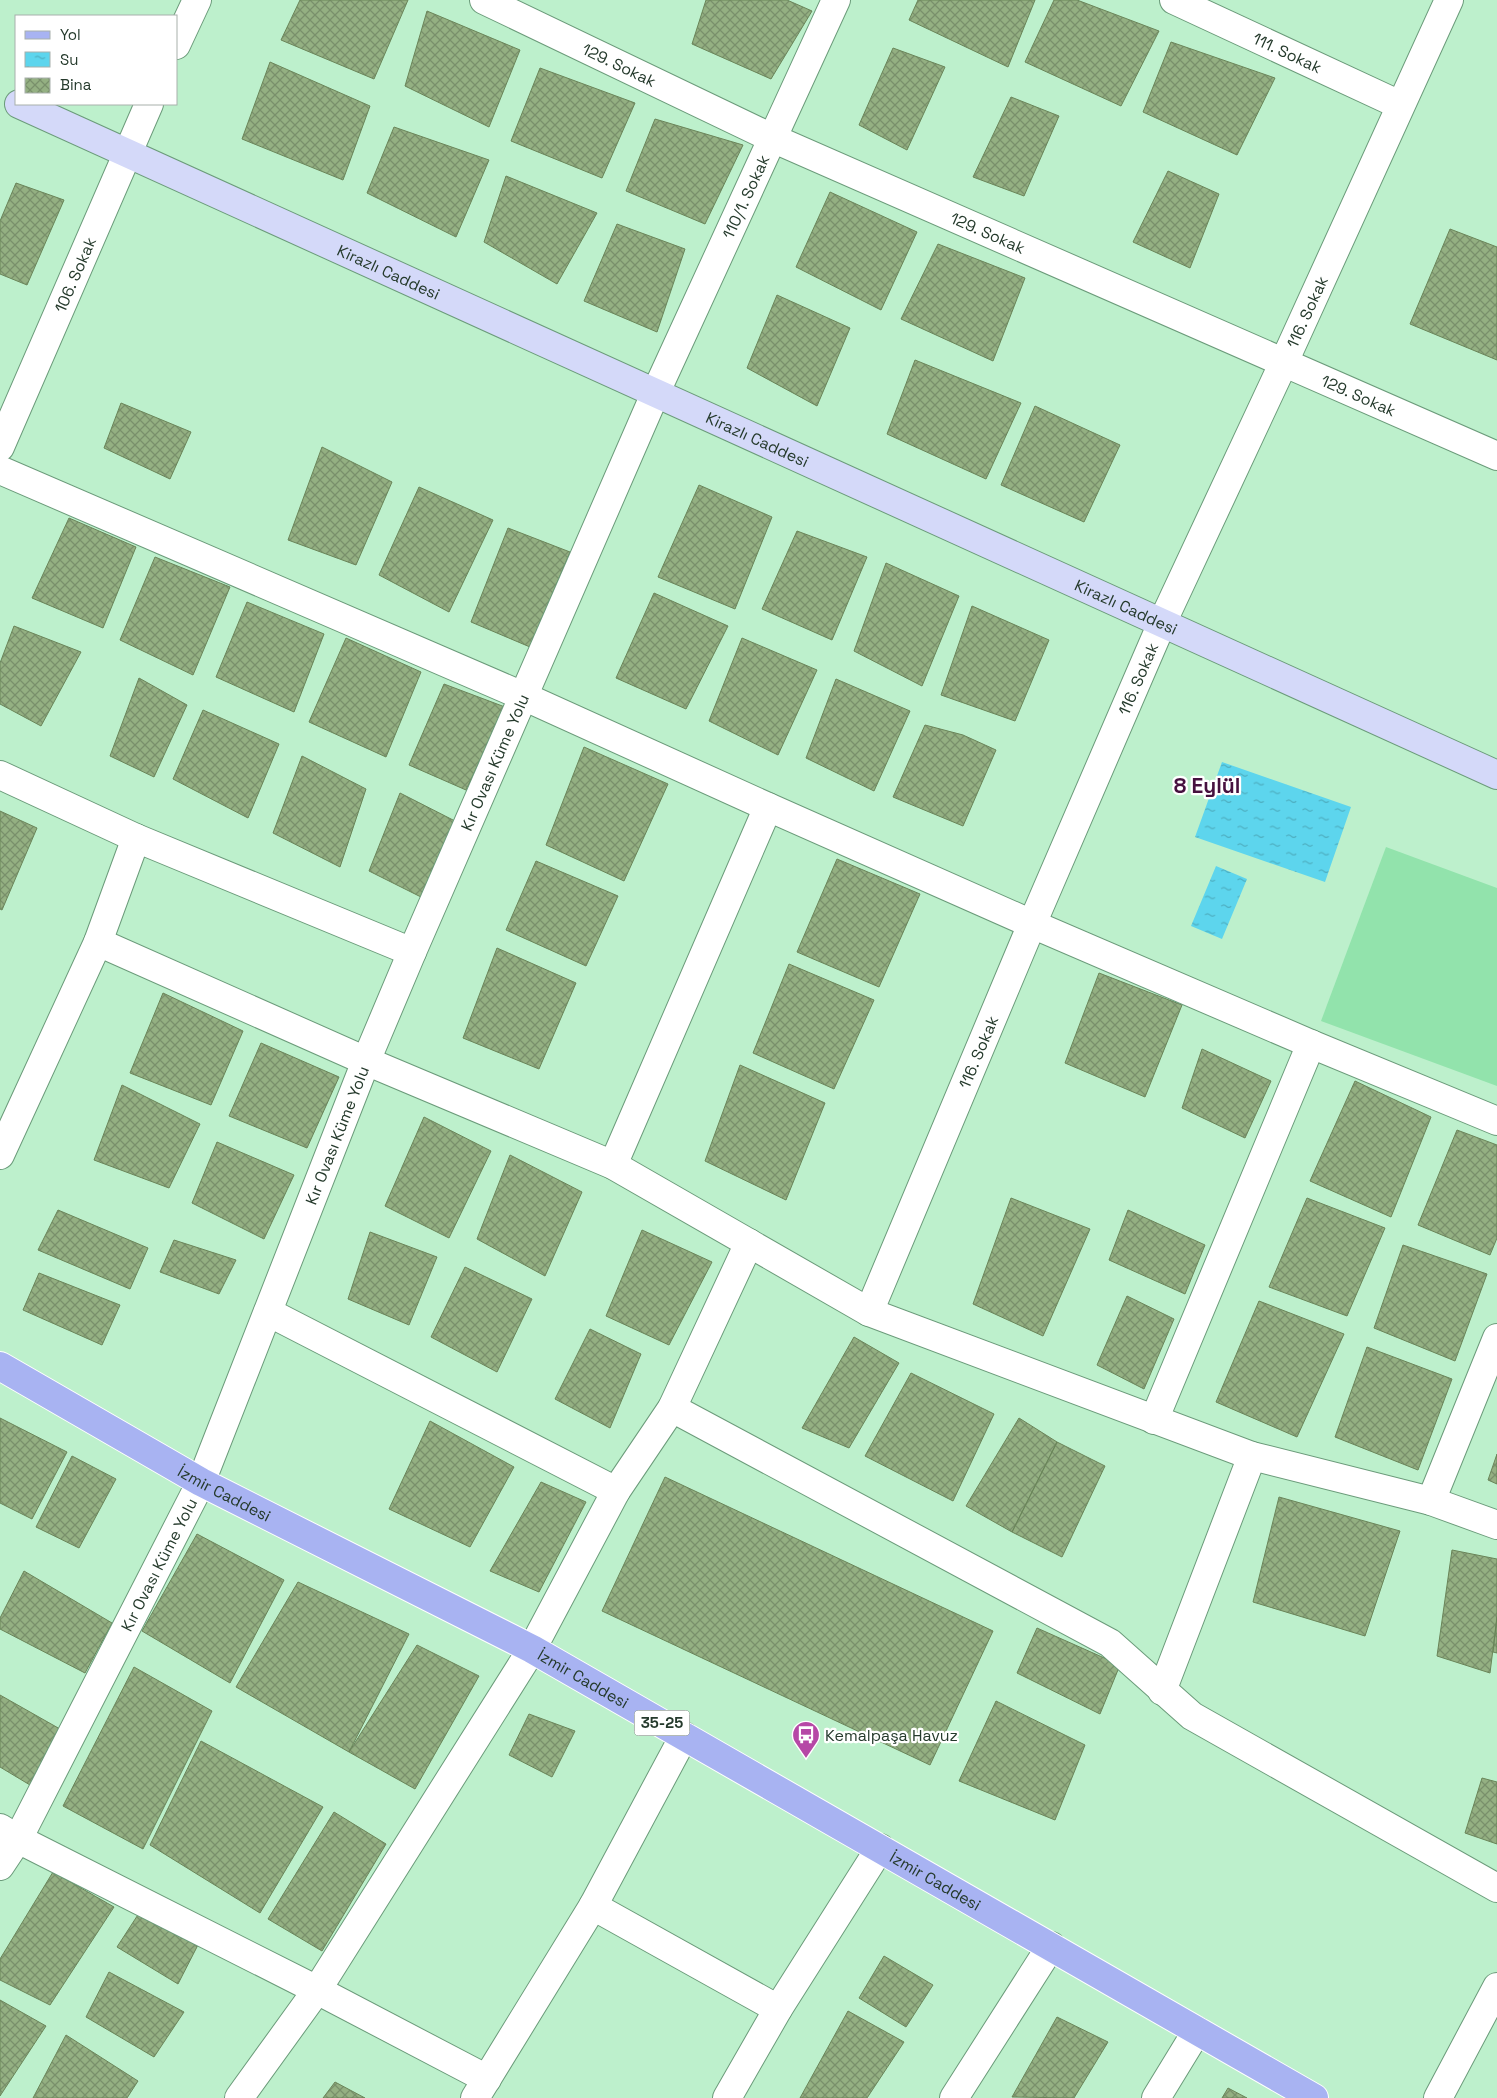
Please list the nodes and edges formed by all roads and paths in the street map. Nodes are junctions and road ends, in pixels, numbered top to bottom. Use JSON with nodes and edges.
{"nodes":[{"id":1,"x":197,"y":0,"type":"edge"},
{"id":2,"x":484,"y":0,"type":"edge"},
{"id":3,"x":836,"y":0,"type":"edge"},
{"id":4,"x":1174,"y":0,"type":"edge"},
{"id":5,"x":1449,"y":0,"type":"edge"},
{"id":6,"x":178,"y":41,"type":"edge"},
{"id":7,"x":0,"y":95,"type":"edge"},
{"id":8,"x":15,"y":102,"type":"edge"},
{"id":9,"x":22,"y":105,"type":"edge"},
{"id":10,"x":149,"y":105,"type":"edge"},
{"id":11,"x":1400,"y":105,"type":"junction"},
{"id":12,"x":772,"y":138,"type":"junction"},
{"id":13,"x":126,"y":153,"type":"junction"},
{"id":14,"x":1284,"y":362,"type":"junction"},
{"id":15,"x":655,"y":394,"type":"junction"},
{"id":16,"x":0,"y":447,"type":"edge"},
{"id":17,"x":1497,"y":456,"type":"edge"},
{"id":18,"x":0,"y":470,"type":"edge"},
{"id":19,"x":1162,"y":623,"type":"junction"},
{"id":20,"x":523,"y":696,"type":"junction"},
{"id":21,"x":0,"y":775,"type":"edge"},
{"id":22,"x":1497,"y":775,"type":"edge"},
{"id":23,"x":768,"y":808,"type":"junction"},
{"id":24,"x":136,"y":838,"type":"junction"},
{"id":25,"x":1032,"y":924,"type":"junction"},
{"id":26,"x":98,"y":942,"type":"junction"},
{"id":27,"x":412,"y":952,"type":"junction"},
{"id":28,"x":1311,"y":1044,"type":"junction"},
{"id":29,"x":366,"y":1061,"type":"junction"},
{"id":30,"x":1497,"y":1120,"type":"edge"},
{"id":31,"x":0,"y":1155,"type":"edge"},
{"id":32,"x":613,"y":1165,"type":"junction"},
{"id":33,"x":749,"y":1244,"type":"junction"},
{"id":34,"x":268,"y":1312,"type":"junction"},
{"id":35,"x":869,"y":1312,"type":"junction"},
{"id":36,"x":1497,"y":1338,"type":"edge"},
{"id":37,"x":0,"y":1366,"type":"edge"},
{"id":38,"x":672,"y":1408,"type":"junction"},
{"id":39,"x":1154,"y":1420,"type":"junction"},
{"id":40,"x":1252,"y":1456,"type":"junction"},
{"id":41,"x":201,"y":1482,"type":"junction"},
{"id":42,"x":616,"y":1491,"type":"junction"},
{"id":43,"x":1431,"y":1501,"type":"junction"},
{"id":44,"x":1497,"y":1525,"type":"edge"},
{"id":45,"x":532,"y":1649,"type":"junction"},
{"id":46,"x":1162,"y":1691,"type":"junction"},
{"id":47,"x":684,"y":1736,"type":"junction"},
{"id":48,"x":9,"y":1833,"type":"edge"},
{"id":49,"x":880,"y":1848,"type":"junction"},
{"id":50,"x":0,"y":1866,"type":"edge"},
{"id":51,"x":1497,"y":1888,"type":"edge"},
{"id":52,"x":593,"y":1906,"type":"junction"},
{"id":53,"x":1051,"y":1946,"type":"junction"},
{"id":54,"x":1497,"y":1986,"type":"edge"},
{"id":55,"x":317,"y":1990,"type":"junction"},
{"id":56,"x":778,"y":2009,"type":"junction"},
{"id":57,"x":1197,"y":2031,"type":"junction"},
{"id":58,"x":481,"y":2088,"type":"edge"},
{"id":59,"x":239,"y":2098,"type":"edge"},
{"id":60,"x":726,"y":2098,"type":"edge"},
{"id":61,"x":954,"y":2098,"type":"edge"},
{"id":62,"x":1156,"y":2098,"type":"edge"},
{"id":63,"x":1314,"y":2098,"type":"edge"},
{"id":64,"x":1438,"y":2098,"type":"edge"}],
"edges":[{"from":1,"to":6,"type":"street"},
{"from":2,"to":12,"type":"street","name":"129. Sokak"},
{"from":3,"to":12,"type":"street","name":"110/1. Sokak"},
{"from":4,"to":11,"type":"street","name":"111. Sokak"},
{"from":5,"to":11,"type":"street","name":"116. Sokak"},
{"from":7,"to":8,"type":"main road","name":"Kirazlı Caddesi"},
{"from":9,"to":13,"type":"main road","name":"Kirazlı Caddesi"},
{"from":10,"to":13,"type":"street","name":"106. Sokak"},
{"from":11,"to":14,"type":"street","name":"116. Sokak"},
{"from":12,"to":14,"type":"street","name":"129. Sokak"},
{"from":12,"to":15,"type":"street","name":"110/1. Sokak"},
{"from":13,"to":15,"type":"main road","name":"Kirazlı Caddesi"},
{"from":13,"to":16,"type":"street","name":"106. Sokak"},
{"from":14,"to":17,"type":"street","name":"129. Sokak"},
{"from":14,"to":19,"type":"street","name":"116. Sokak"},
{"from":15,"to":19,"type":"main road","name":"Kirazlı Caddesi"},
{"from":15,"to":20,"type":"street","name":"Kır Ovası Küme Yolu"},
{"from":18,"to":20,"type":"street"},
{"from":19,"to":22,"type":"main road","name":"Kirazlı Caddesi"},
{"from":19,"to":25,"type":"street","name":"116. Sokak"},
{"from":20,"to":23,"type":"street"},
{"from":20,"to":27,"type":"street","name":"Kır Ovası Küme Yolu"},
{"from":21,"to":24,"type":"street"},
{"from":23,"to":25,"type":"street"},
{"from":23,"to":32,"type":"street"},
{"from":24,"to":26,"type":"street"},
{"from":24,"to":27,"type":"street"},
{"from":25,"to":28,"type":"street"},
{"from":25,"to":35,"type":"street","name":"116. Sokak"},
{"from":26,"to":29,"type":"street"},
{"from":26,"to":31,"type":"street"},
{"from":27,"to":29,"type":"street","name":"Kır Ovası Küme Yolu"},
{"from":28,"to":30,"type":"street"},
{"from":28,"to":39,"type":"street"},
{"from":29,"to":32,"type":"street"},
{"from":29,"to":34,"type":"street","name":"Kır Ovası Küme Yolu"},
{"from":32,"to":33,"type":"street"},
{"from":33,"to":35,"type":"street"},
{"from":33,"to":38,"type":"street"},
{"from":34,"to":41,"type":"street","name":"Kır Ovası Küme Yolu"},
{"from":34,"to":42,"type":"street"},
{"from":35,"to":39,"type":"street"},
{"from":36,"to":43,"type":"street"},
{"from":37,"to":41,"type":"main road","name":"İzmir Caddesi","number":"35-25"},
{"from":38,"to":42,"type":"street"},
{"from":38,"to":46,"type":"street"},
{"from":39,"to":40,"type":"street"},
{"from":40,"to":43,"type":"street"},
{"from":40,"to":46,"type":"street"},
{"from":41,"to":45,"type":"main road","name":"İzmir Caddesi","number":"35-25"},
{"from":41,"to":48,"type":"street","name":"Kır Ovası Küme Yolu"},
{"from":42,"to":45,"type":"street"},
{"from":43,"to":44,"type":"street"},
{"from":45,"to":47,"type":"main road","name":"İzmir Caddesi","number":"35-25"},
{"from":45,"to":55,"type":"street"},
{"from":46,"to":51,"type":"street"},
{"from":47,"to":49,"type":"main road","name":"İzmir Caddesi","number":"35-25"},
{"from":47,"to":52,"type":"street"},
{"from":48,"to":50,"type":"street","name":"Kır Ovası Küme Yolu"},
{"from":48,"to":55,"type":"street"},
{"from":49,"to":53,"type":"main road","name":"İzmir Caddesi","number":"35-25"},
{"from":49,"to":56,"type":"street"},
{"from":52,"to":56,"type":"street"},
{"from":52,"to":58,"type":"street"},
{"from":53,"to":57,"type":"main road","name":"İzmir Caddesi","number":"35-25"},
{"from":53,"to":61,"type":"street"},
{"from":54,"to":64,"type":"street"},
{"from":55,"to":58,"type":"street"},
{"from":55,"to":59,"type":"street"},
{"from":56,"to":60,"type":"street"},
{"from":57,"to":62,"type":"street"},
{"from":57,"to":63,"type":"main road","name":"İzmir Caddesi","number":"35-25"}]}
